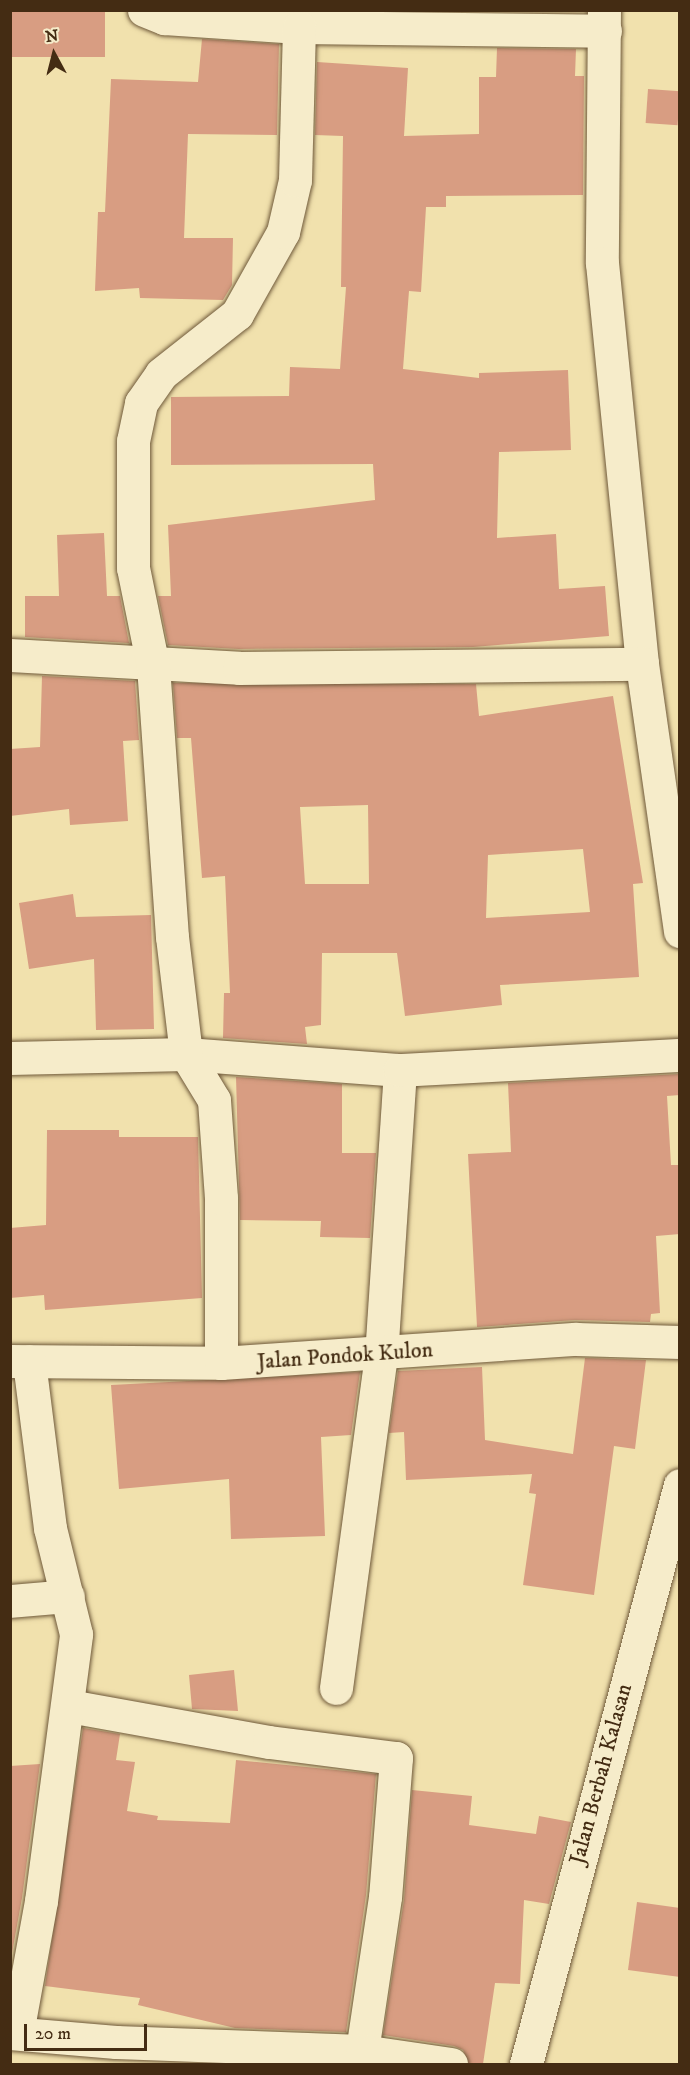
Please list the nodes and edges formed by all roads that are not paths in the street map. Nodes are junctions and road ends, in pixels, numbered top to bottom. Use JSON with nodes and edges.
{"nodes":[{"id":1,"x":144,"y":10,"type":"edge"},
{"id":2,"x":605,"y":21,"type":"edge"},
{"id":3,"x":299,"y":27,"type":"junction"},
{"id":4,"x":10,"y":655,"type":"edge"},
{"id":5,"x":642,"y":664,"type":"junction"},
{"id":6,"x":153,"y":666,"type":"junction"},
{"id":7,"x":680,"y":931,"type":"edge"},
{"id":8,"x":186,"y":1054,"type":"junction"},
{"id":9,"x":680,"y":1055,"type":"edge"},
{"id":10,"x":10,"y":1058,"type":"edge"},
{"id":11,"x":400,"y":1070,"type":"junction"},
{"id":12,"x":680,"y":1342,"type":"edge"},
{"id":13,"x":381,"y":1355,"type":"junction"},
{"id":14,"x":20,"y":1361,"type":"edge"},
{"id":15,"x":221,"y":1363,"type":"junction"},
{"id":16,"x":680,"y":1485,"type":"edge"},
{"id":17,"x":68,"y":1596,"type":"junction"},
{"id":18,"x":10,"y":1601,"type":"edge"},
{"id":19,"x":336,"y":1688,"type":"dead end"},
{"id":20,"x":69,"y":1706,"type":"junction"},
{"id":21,"x":14,"y":2033,"type":"edge"},
{"id":22,"x":362,"y":2051,"type":"junction"},
{"id":23,"x":451,"y":2064,"type":"edge"},
{"id":24,"x":525,"y":2064,"type":"edge"}],
"edges":[{"from":1,"to":3,"type":"street"},
{"from":2,"to":3,"type":"street"},
{"from":2,"to":5,"type":"street"},
{"from":3,"to":6,"type":"street"},
{"from":4,"to":6,"type":"street"},
{"from":5,"to":6,"type":"street"},
{"from":5,"to":7,"type":"street"},
{"from":6,"to":8,"type":"street"},
{"from":8,"to":10,"type":"street"},
{"from":8,"to":11,"type":"street"},
{"from":8,"to":15,"type":"street"},
{"from":9,"to":11,"type":"street"},
{"from":11,"to":13,"type":"street"},
{"from":12,"to":13,"type":"street","name":"Jalan Pondok Kulon"},
{"from":13,"to":15,"type":"street","name":"Jalan Pondok Kulon"},
{"from":13,"to":19,"type":"street"},
{"from":14,"to":15,"type":"street","name":"Jalan Pondok Kulon"},
{"from":14,"to":17,"type":"street"},
{"from":16,"to":24,"type":"street","name":"Jalan Berbah Kalasan"},
{"from":17,"to":18,"type":"street"},
{"from":17,"to":20,"type":"street"},
{"from":20,"to":21,"type":"street"},
{"from":20,"to":22,"type":"street"},
{"from":21,"to":22,"type":"street"},
{"from":22,"to":23,"type":"street"}]}
